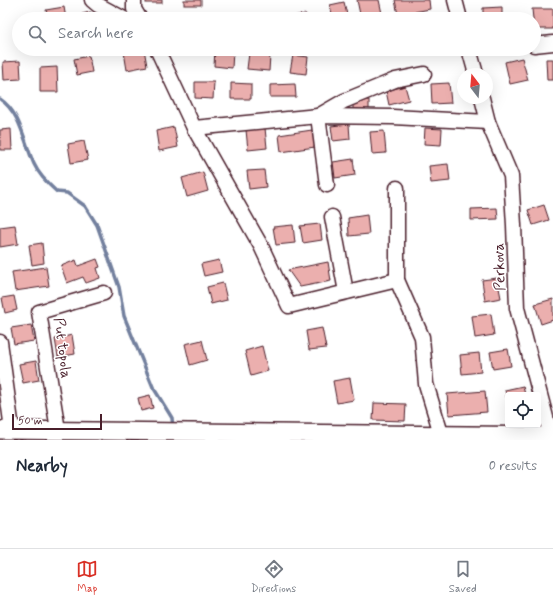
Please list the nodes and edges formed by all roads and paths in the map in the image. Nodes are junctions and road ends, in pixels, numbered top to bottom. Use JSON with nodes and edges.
{"nodes":[{"id":1,"x":92,"y":0,"type":"edge"},
{"id":2,"x":134,"y":0,"type":"edge"},
{"id":3,"x":455,"y":0,"type":"edge"},
{"id":4,"x":111,"y":12,"type":"edge"},
{"id":5,"x":136,"y":12,"type":"edge"},
{"id":6,"x":458,"y":12,"type":"edge"},
{"id":7,"x":553,"y":43,"type":"edge"},
{"id":8,"x":541,"y":44,"type":"edge"},
{"id":9,"x":160,"y":56,"type":"edge"},
{"id":10,"x":471,"y":56,"type":"edge"},
{"id":11,"x":474,"y":68,"type":"edge"},
{"id":12,"x":424,"y":74,"type":"dead end"},
{"id":13,"x":484,"y":104,"type":"edge"},
{"id":14,"x":318,"y":116,"type":"junction"},
{"id":15,"x":488,"y":122,"type":"junction"},
{"id":16,"x":194,"y":128,"type":"junction"},
{"id":17,"x":327,"y":185,"type":"dead end"},
{"id":18,"x":397,"y":188,"type":"dead end"},
{"id":19,"x":332,"y":217,"type":"dead end"},
{"id":20,"x":397,"y":280,"type":"junction"},
{"id":21,"x":346,"y":292,"type":"junction"},
{"id":22,"x":104,"y":293,"type":"dead end"},
{"id":23,"x":0,"y":342,"type":"edge"},
{"id":24,"x":6,"y":429,"type":"edge"},
{"id":25,"x":58,"y":430,"type":"junction"},
{"id":26,"x":316,"y":436,"type":"edge"},
{"id":27,"x":442,"y":437,"type":"edge"},
{"id":28,"x":552,"y":437,"type":"edge"}],
"edges":[{"from":1,"to":4,"type":"street"},
{"from":2,"to":5,"type":"street"},
{"from":3,"to":6,"type":"street"},
{"from":7,"to":8,"type":"street"},
{"from":9,"to":16,"type":"street"},
{"from":10,"to":11,"type":"street"},
{"from":12,"to":14,"type":"street"},
{"from":13,"to":15,"type":"street","name":"Perkova"},
{"from":14,"to":15,"type":"street"},
{"from":14,"to":16,"type":"street"},
{"from":14,"to":17,"type":"street"},
{"from":15,"to":28,"type":"street","name":"Perkova"},
{"from":16,"to":21,"type":"street"},
{"from":18,"to":20,"type":"street"},
{"from":19,"to":21,"type":"street"},
{"from":20,"to":21,"type":"street"},
{"from":20,"to":27,"type":"street"},
{"from":22,"to":25,"type":"street","name":"Put topola"},
{"from":23,"to":24,"type":"street"},
{"from":24,"to":25,"type":"main road"},
{"from":25,"to":26,"type":"main road"},
{"from":26,"to":27,"type":"main road"},
{"from":27,"to":28,"type":"main road"}]}
